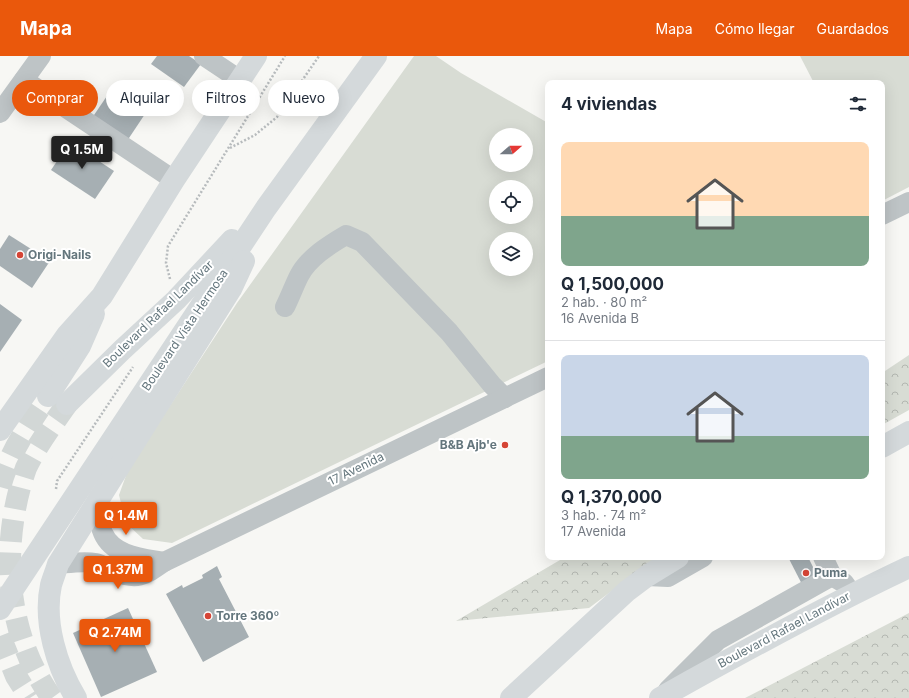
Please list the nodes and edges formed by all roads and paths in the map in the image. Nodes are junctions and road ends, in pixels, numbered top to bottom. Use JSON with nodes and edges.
{"nodes":[{"id":1,"x":41,"y":56,"type":"edge"},
{"id":2,"x":204,"y":56,"type":"edge"},
{"id":3,"x":256,"y":56,"type":"edge"},
{"id":4,"x":286,"y":56,"type":"edge"},
{"id":5,"x":319,"y":56,"type":"edge"},
{"id":6,"x":376,"y":56,"type":"edge"},
{"id":7,"x":24,"y":80,"type":"edge"},
{"id":8,"x":240,"y":80,"type":"joint"},
{"id":9,"x":12,"y":96,"type":"edge"},
{"id":10,"x":0,"y":113,"type":"edge"},
{"id":11,"x":78,"y":116,"type":"edge"},
{"id":12,"x":216,"y":116,"type":"edge"},
{"id":13,"x":174,"y":180,"type":"junction"},
{"id":14,"x":909,"y":202,"type":"edge"},
{"id":15,"x":266,"y":208,"type":"junction"},
{"id":16,"x":885,"y":214,"type":"edge"},
{"id":17,"x":102,"y":296,"type":"junction"},
{"id":18,"x":285,"y":307,"type":"dead end"},
{"id":19,"x":545,"y":378,"type":"edge"},
{"id":20,"x":505,"y":398,"type":"junction"},
{"id":21,"x":3,"y":420,"type":"edge"},
{"id":22,"x":909,"y":432,"type":"edge"},
{"id":23,"x":909,"y":443,"type":"edge"},
{"id":24,"x":885,"y":445,"type":"edge"},
{"id":25,"x":885,"y":446,"type":"edge"},
{"id":26,"x":98,"y":499,"type":"junction"},
{"id":27,"x":673,"y":560,"type":"edge"},
{"id":28,"x":698,"y":560,"type":"edge"},
{"id":29,"x":824,"y":560,"type":"edge"},
{"id":30,"x":164,"y":562,"type":"junction"},
{"id":31,"x":58,"y":564,"type":"junction"},
{"id":32,"x":909,"y":567,"type":"edge"},
{"id":33,"x":647,"y":576,"type":"junction"},
{"id":34,"x":832,"y":576,"type":"junction"},
{"id":35,"x":852,"y":594,"type":"junction"},
{"id":36,"x":0,"y":609,"type":"edge"},
{"id":37,"x":76,"y":698,"type":"edge"},
{"id":38,"x":511,"y":698,"type":"edge"},
{"id":39,"x":660,"y":698,"type":"edge"}],
"edges":[{"from":1,"to":7,"type":"street"},
{"from":2,"to":8,"type":"street"},
{"from":3,"to":8,"type":"main road"},
{"from":4,"to":5,"type":"path"},
{"from":6,"to":15,"type":"main road","name":"Boulevard Vista Hermosa"},
{"from":9,"to":10,"type":"street"},
{"from":11,"to":13,"type":"street"},
{"from":12,"to":13,"type":"main road"},
{"from":13,"to":17,"type":"main road"},
{"from":14,"to":16,"type":"street"},
{"from":15,"to":17,"type":"main road","name":"Boulevard Rafael Landívar"},
{"from":15,"to":26,"type":"main road"},
{"from":15,"to":36,"type":"main road","name":"Boulevard Vista Hermosa"},
{"from":17,"to":21,"type":"main road"},
{"from":18,"to":20,"type":"street"},
{"from":19,"to":20,"type":"street","name":"17 Avenida"},
{"from":20,"to":30,"type":"street","name":"17 Avenida"},
{"from":22,"to":24,"type":"main road"},
{"from":23,"to":25,"type":"main road"},
{"from":26,"to":30,"type":"street"},
{"from":26,"to":31,"type":"main road"},
{"from":27,"to":33,"type":"main road"},
{"from":28,"to":33,"type":"street"},
{"from":29,"to":34,"type":"street"},
{"from":30,"to":31,"type":"street","name":"17 Avenida"},
{"from":31,"to":37,"type":"main road"},
{"from":32,"to":35,"type":"main road","name":"Boulevard Rafael Landívar"},
{"from":33,"to":38,"type":"main road"},
{"from":34,"to":35,"type":"street"},
{"from":34,"to":39,"type":"street"},
{"from":35,"to":39,"type":"main road","name":"Boulevard Rafael Landívar"}]}
